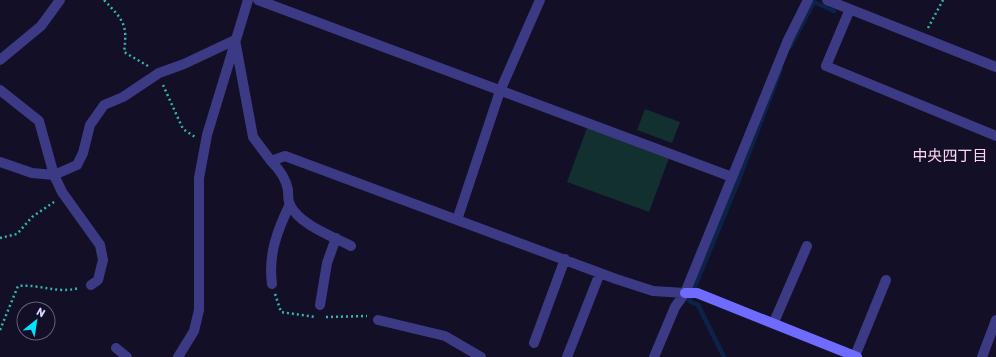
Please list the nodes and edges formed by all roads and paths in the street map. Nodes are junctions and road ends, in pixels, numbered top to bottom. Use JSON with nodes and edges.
{"nodes":[{"id":1,"x":60,"y":0,"type":"edge"},
{"id":2,"x":104,"y":0,"type":"edge"},
{"id":3,"x":248,"y":0,"type":"edge"},
{"id":4,"x":258,"y":0,"type":"edge"},
{"id":5,"x":540,"y":0,"type":"edge"},
{"id":6,"x":808,"y":0,"type":"edge"},
{"id":7,"x":827,"y":0,"type":"edge"},
{"id":8,"x":943,"y":0,"type":"edge"},
{"id":9,"x":850,"y":9,"type":"junction"},
{"id":10,"x":923,"y":38,"type":"junction"},
{"id":11,"x":235,"y":40,"type":"junction"},
{"id":12,"x":0,"y":60,"type":"edge"},
{"id":13,"x":996,"y":67,"type":"edge"},
{"id":14,"x":159,"y":73,"type":"junction"},
{"id":15,"x":0,"y":90,"type":"edge"},
{"id":16,"x":500,"y":91,"type":"junction"},
{"id":17,"x":996,"y":136,"type":"edge"},
{"id":18,"x":205,"y":143,"type":"junction"},
{"id":19,"x":271,"y":161,"type":"junction"},
{"id":20,"x":0,"y":162,"type":"edge"},
{"id":21,"x":54,"y":175,"type":"junction"},
{"id":22,"x":732,"y":177,"type":"junction"},
{"id":23,"x":66,"y":196,"type":"junction"},
{"id":24,"x":290,"y":204,"type":"junction"},
{"id":25,"x":457,"y":220,"type":"junction"},
{"id":26,"x":0,"y":238,"type":"edge"},
{"id":27,"x":336,"y":238,"type":"junction"},
{"id":28,"x":350,"y":246,"type":"dead end"},
{"id":29,"x":807,"y":246,"type":"dead end"},
{"id":30,"x":565,"y":259,"type":"junction"},
{"id":31,"x":600,"y":273,"type":"junction"},
{"id":32,"x":886,"y":280,"type":"dead end"},
{"id":33,"x":272,"y":284,"type":"dead end"},
{"id":34,"x":91,"y":285,"type":"joint"},
{"id":35,"x":685,"y":294,"type":"junction"},
{"id":36,"x":320,"y":304,"type":"dead end"},
{"id":37,"x":378,"y":320,"type":"dead end"},
{"id":38,"x":996,"y":320,"type":"edge"},
{"id":39,"x":774,"y":322,"type":"junction"},
{"id":40,"x":0,"y":330,"type":"edge"},
{"id":41,"x":534,"y":343,"type":"dead end"},
{"id":42,"x":116,"y":348,"type":"dead end"},
{"id":43,"x":180,"y":356,"type":"edge"},
{"id":44,"x":127,"y":357,"type":"edge"},
{"id":45,"x":481,"y":357,"type":"edge"},
{"id":46,"x":566,"y":357,"type":"edge"},
{"id":47,"x":654,"y":357,"type":"edge"},
{"id":48,"x":856,"y":357,"type":"edge"},
{"id":49,"x":982,"y":357,"type":"edge"}],
"edges":[{"from":1,"to":12,"type":"street"},
{"from":2,"to":14,"type":"path"},
{"from":3,"to":11,"type":"street"},
{"from":4,"to":16,"type":"street"},
{"from":5,"to":16,"type":"street"},
{"from":6,"to":22,"type":"street"},
{"from":7,"to":9,"type":"street"},
{"from":8,"to":10,"type":"path"},
{"from":9,"to":10,"type":"street"},
{"from":9,"to":17,"type":"street"},
{"from":10,"to":13,"type":"street"},
{"from":11,"to":14,"type":"street"},
{"from":11,"to":18,"type":"street"},
{"from":11,"to":19,"type":"street"},
{"from":14,"to":18,"type":"path"},
{"from":14,"to":21,"type":"street"},
{"from":15,"to":21,"type":"street"},
{"from":16,"to":22,"type":"street"},
{"from":16,"to":25,"type":"street"},
{"from":18,"to":43,"type":"street"},
{"from":19,"to":24,"type":"street"},
{"from":19,"to":25,"type":"street"},
{"from":20,"to":21,"type":"street"},
{"from":21,"to":23,"type":"street"},
{"from":22,"to":35,"type":"street"},
{"from":23,"to":26,"type":"path"},
{"from":23,"to":34,"type":"street"},
{"from":24,"to":27,"type":"street"},
{"from":24,"to":33,"type":"street"},
{"from":25,"to":30,"type":"street"},
{"from":27,"to":28,"type":"street"},
{"from":27,"to":36,"type":"street"},
{"from":29,"to":39,"type":"street"},
{"from":30,"to":31,"type":"street"},
{"from":30,"to":41,"type":"street"},
{"from":31,"to":35,"type":"street"},
{"from":31,"to":46,"type":"street"},
{"from":32,"to":48,"type":"street"},
{"from":34,"to":40,"type":"path"},
{"from":35,"to":39,"type":"street"},
{"from":35,"to":47,"type":"street"},
{"from":37,"to":45,"type":"street"},
{"from":38,"to":49,"type":"street"},
{"from":39,"to":48,"type":"street"},
{"from":42,"to":44,"type":"street"}]}
